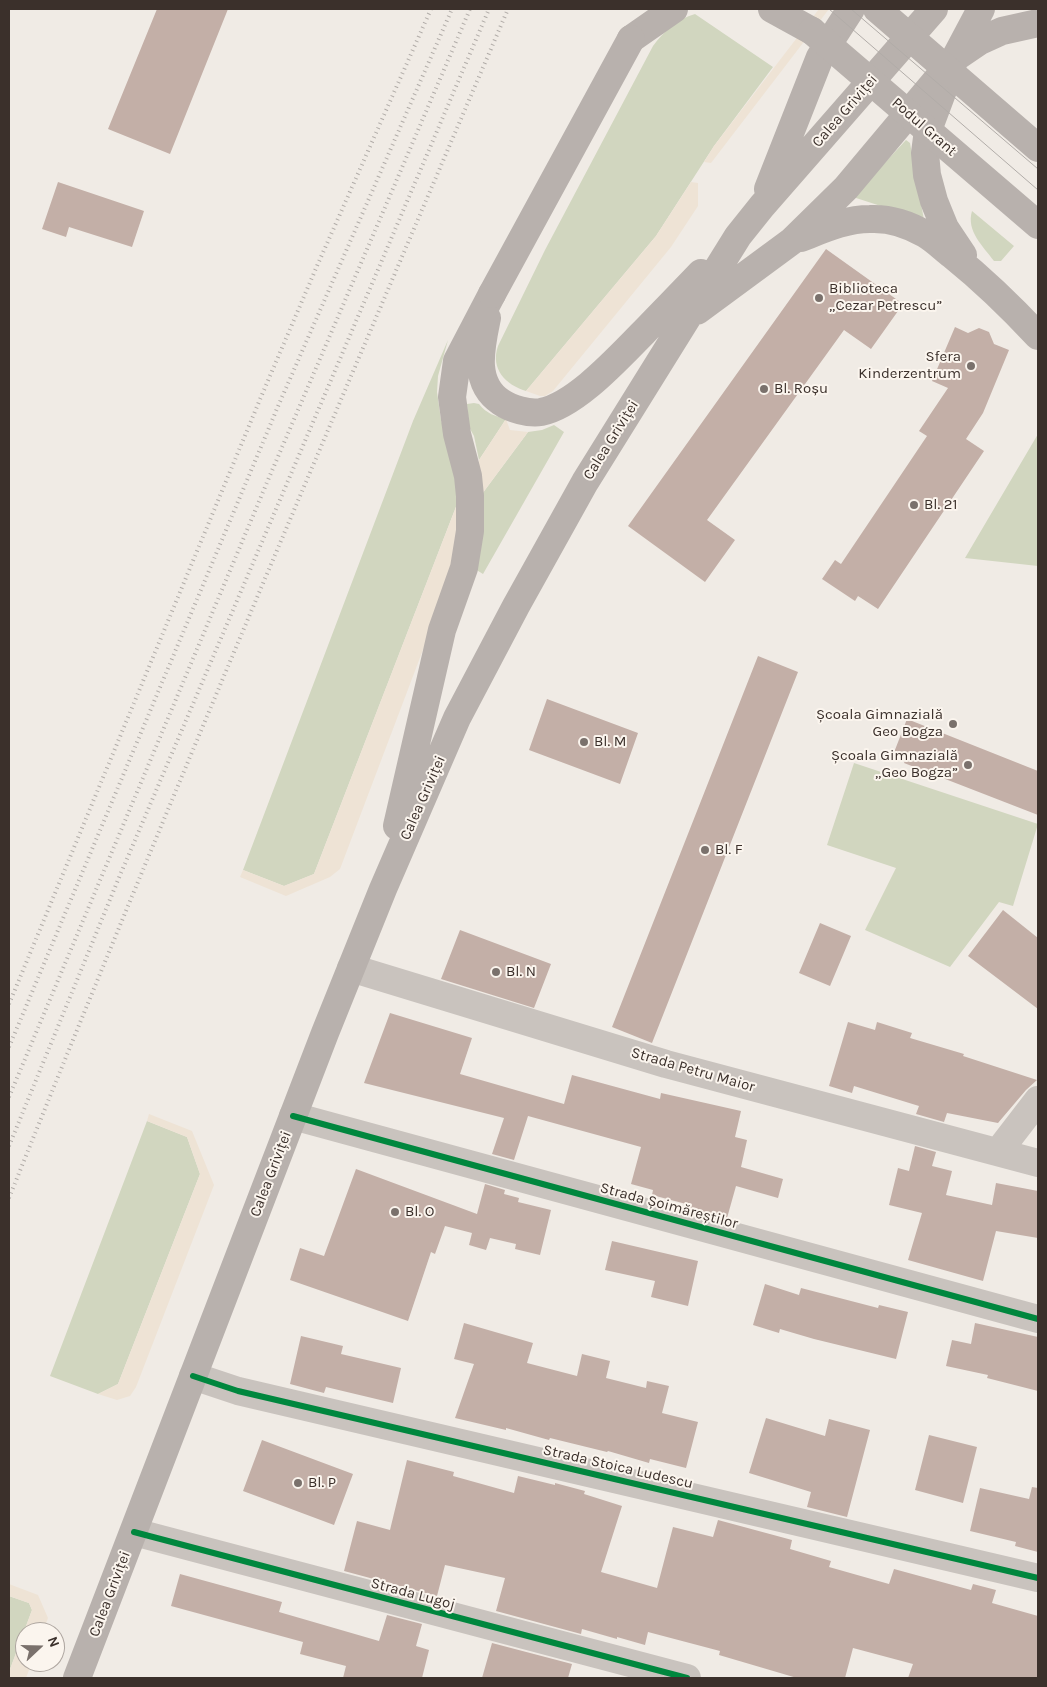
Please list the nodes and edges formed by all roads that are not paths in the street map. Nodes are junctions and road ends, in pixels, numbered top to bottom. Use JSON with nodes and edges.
{"nodes":[{"id":1,"x":640,"y":9,"type":"edge"},
{"id":2,"x":674,"y":9,"type":"edge"},
{"id":3,"x":772,"y":9,"type":"edge"},
{"id":4,"x":788,"y":9,"type":"edge"},
{"id":5,"x":851,"y":9,"type":"edge"},
{"id":6,"x":877,"y":9,"type":"edge"},
{"id":7,"x":934,"y":9,"type":"edge"},
{"id":8,"x":981,"y":9,"type":"edge"},
{"id":9,"x":1038,"y":23,"type":"edge"},
{"id":10,"x":812,"y":31,"type":"junction"},
{"id":11,"x":631,"y":39,"type":"junction"},
{"id":12,"x":955,"y":58,"type":"junction"},
{"id":13,"x":1038,"y":148,"type":"edge"},
{"id":14,"x":762,"y":206,"type":"junction"},
{"id":15,"x":1038,"y":224,"type":"edge"},
{"id":16,"x":738,"y":236,"type":"junction"},
{"id":17,"x":792,"y":241,"type":"junction"},
{"id":18,"x":974,"y":273,"type":"junction"},
{"id":19,"x":492,"y":294,"type":"junction"},
{"id":20,"x":686,"y":320,"type":"junction"},
{"id":21,"x":1038,"y":336,"type":"edge"},
{"id":22,"x":383,"y":889,"type":"junction"},
{"id":23,"x":351,"y":968,"type":"junction"},
{"id":24,"x":1038,"y":1100,"type":"edge"},
{"id":25,"x":293,"y":1116,"type":"junction"},
{"id":26,"x":998,"y":1152,"type":"junction"},
{"id":27,"x":1038,"y":1163,"type":"edge"},
{"id":28,"x":1038,"y":1319,"type":"edge"},
{"id":29,"x":193,"y":1376,"type":"junction"},
{"id":30,"x":134,"y":1532,"type":"junction"},
{"id":31,"x":1038,"y":1578,"type":"edge"},
{"id":32,"x":77,"y":1678,"type":"edge"},
{"id":33,"x":687,"y":1678,"type":"edge"}],
"edges":[{"from":1,"to":11,"type":"main road"},
{"from":2,"to":11,"type":"main road"},
{"from":3,"to":10,"type":"main road"},
{"from":4,"to":10,"type":"main road","name":"Podul Grant"},
{"from":5,"to":14,"type":"main road"},
{"from":6,"to":13,"type":"main road","bridge":true},
{"from":7,"to":14,"type":"main road","name":"Calea Griviței"},
{"from":8,"to":12,"type":"main road"},
{"from":9,"to":12,"type":"main road"},
{"from":10,"to":15,"type":"main road","name":"Podul Grant","bridge":true},
{"from":11,"to":19,"type":"main road","bridge":true},
{"from":12,"to":17,"type":"main road"},
{"from":12,"to":18,"type":"main road"},
{"from":14,"to":16,"type":"main road","name":"Calea Griviței"},
{"from":16,"to":19,"type":"main road"},
{"from":16,"to":20,"type":"main road","name":"Calea Griviței"},
{"from":17,"to":18,"type":"main road"},
{"from":17,"to":20,"type":"main road"},
{"from":18,"to":21,"type":"main road"},
{"from":19,"to":22,"type":"main road"},
{"from":20,"to":22,"type":"main road","name":"Calea Griviței"},
{"from":22,"to":23,"type":"main road","name":"Calea Griviței"},
{"from":23,"to":25,"type":"main road","name":"Calea Griviței"},
{"from":23,"to":26,"type":"street","name":"Strada Petru Maior"},
{"from":24,"to":26,"type":"street"},
{"from":25,"to":28,"type":"street","name":"Strada Șoimăreștilor"},
{"from":25,"to":29,"type":"main road","name":"Calea Griviței"},
{"from":26,"to":27,"type":"street","name":"Strada Petru Maior"},
{"from":29,"to":30,"type":"main road","name":"Calea Griviței"},
{"from":29,"to":31,"type":"street","name":"Strada Stoica Ludescu"},
{"from":30,"to":32,"type":"main road","name":"Calea Griviței"},
{"from":30,"to":33,"type":"street","name":"Strada Lugoj"}]}
